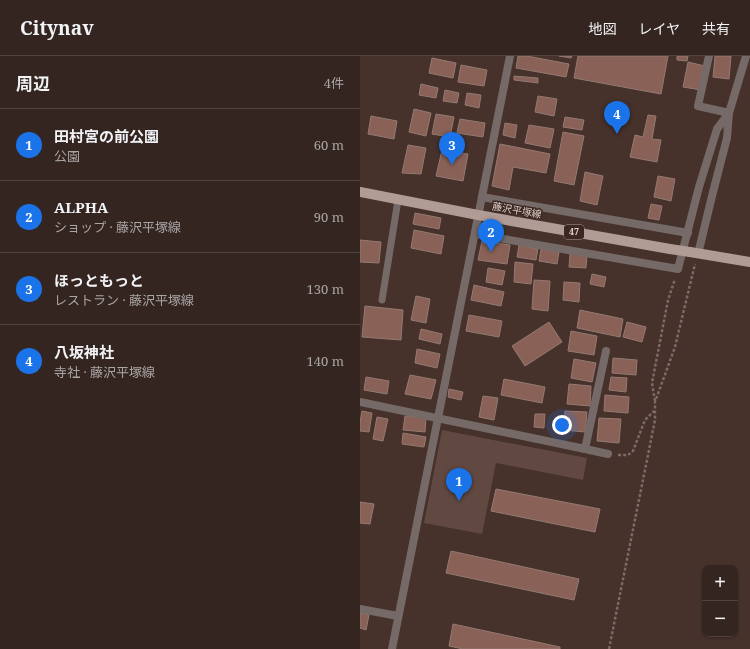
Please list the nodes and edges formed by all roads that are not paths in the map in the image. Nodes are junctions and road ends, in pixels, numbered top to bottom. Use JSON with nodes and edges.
{"nodes":[{"id":1,"x":510,"y":56,"type":"edge"},
{"id":2,"x":709,"y":56,"type":"edge"},
{"id":3,"x":746,"y":56,"type":"edge"},
{"id":4,"x":730,"y":113,"type":"junction"},
{"id":5,"x":360,"y":192,"type":"edge"},
{"id":6,"x":482,"y":197,"type":"junction"},
{"id":7,"x":398,"y":200,"type":"junction"},
{"id":8,"x":478,"y":215,"type":"junction"},
{"id":9,"x":688,"y":232,"type":"junction"},
{"id":10,"x":475,"y":234,"type":"junction"},
{"id":11,"x":694,"y":253,"type":"junction"},
{"id":12,"x":750,"y":262,"type":"edge"},
{"id":13,"x":382,"y":300,"type":"dead end"},
{"id":14,"x":606,"y":351,"type":"dead end"},
{"id":15,"x":360,"y":402,"type":"edge"},
{"id":16,"x":438,"y":419,"type":"junction"},
{"id":17,"x":585,"y":449,"type":"junction"},
{"id":18,"x":608,"y":454,"type":"road end"},
{"id":19,"x":360,"y":609,"type":"edge"},
{"id":20,"x":398,"y":616,"type":"junction"},
{"id":21,"x":392,"y":649,"type":"edge"}],
"edges":[{"from":1,"to":6,"type":"street"},
{"from":2,"to":4,"type":"street"},
{"from":3,"to":4,"type":"street"},
{"from":4,"to":9,"type":"street"},
{"from":4,"to":11,"type":"street"},
{"from":5,"to":7,"type":"main road","name":"藤沢平塚線","number":"47"},
{"from":6,"to":8,"type":"street"},
{"from":6,"to":9,"type":"street"},
{"from":7,"to":8,"type":"main road","name":"藤沢平塚線","number":"47"},
{"from":7,"to":13,"type":"lane"},
{"from":8,"to":10,"type":"street"},
{"from":8,"to":11,"type":"main road","name":"藤沢平塚線","number":"47","bridge":true},
{"from":9,"to":10,"type":"street"},
{"from":10,"to":16,"type":"street"},
{"from":11,"to":12,"type":"main road","number":"47"},
{"from":14,"to":17,"type":"street"},
{"from":15,"to":16,"type":"street"},
{"from":16,"to":17,"type":"street"},
{"from":16,"to":20,"type":"street"},
{"from":17,"to":18,"type":"street"},
{"from":19,"to":20,"type":"street"},
{"from":20,"to":21,"type":"street"}]}
